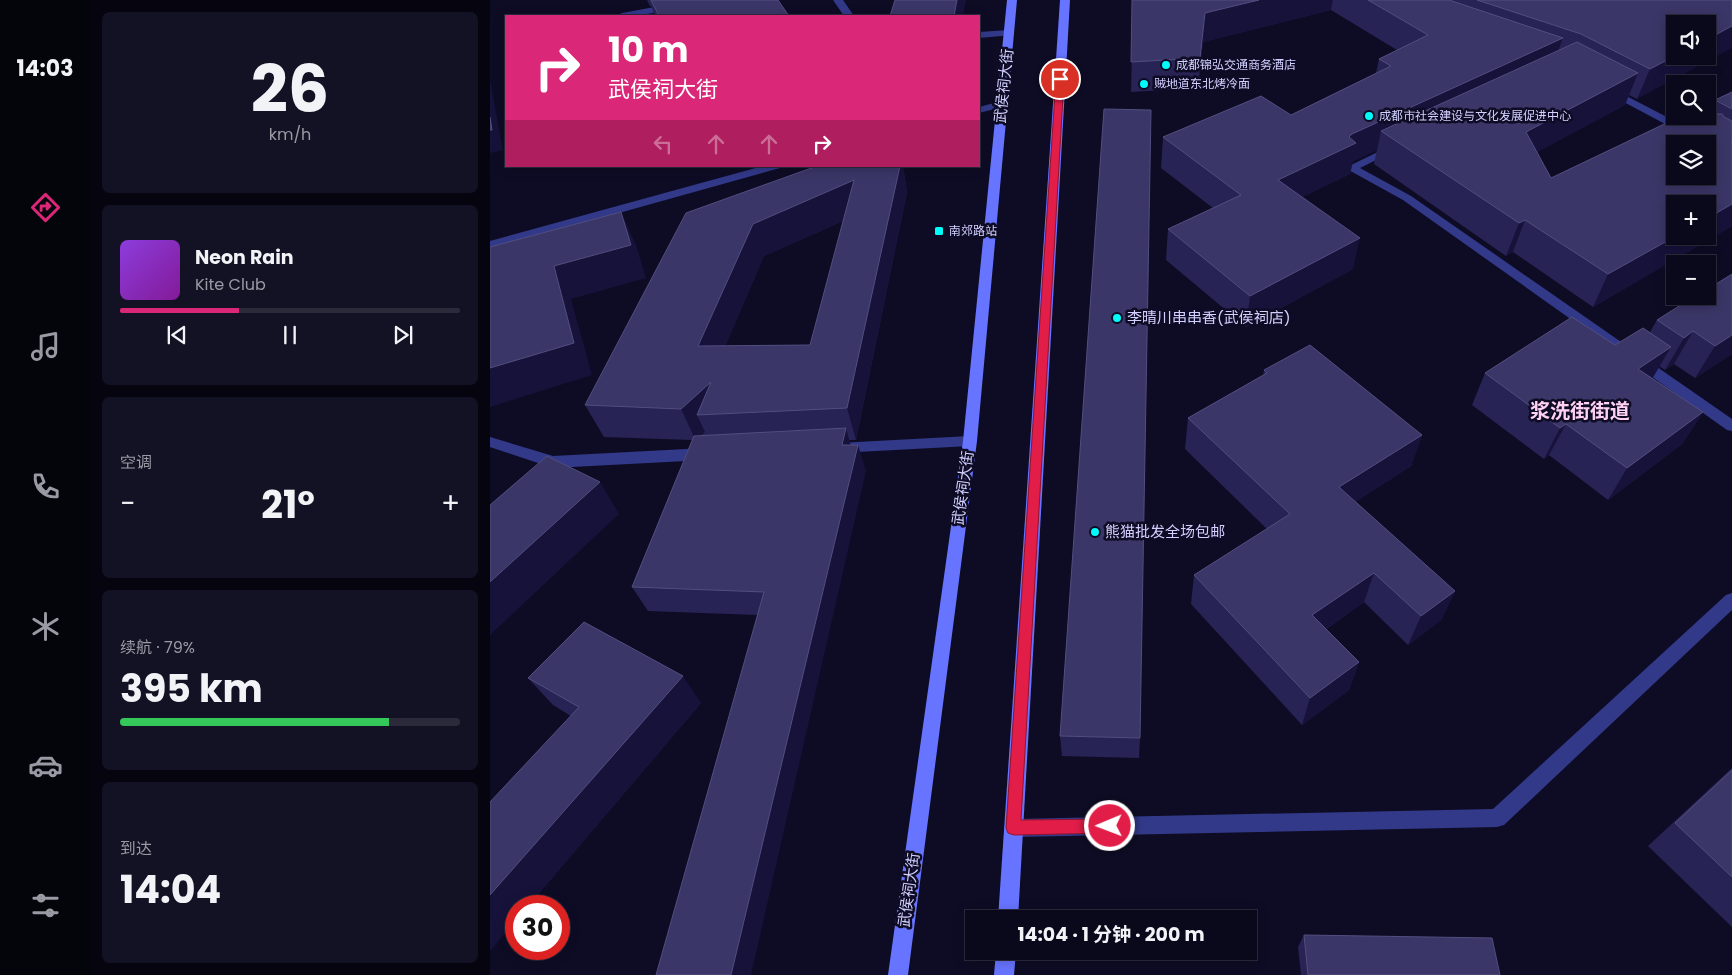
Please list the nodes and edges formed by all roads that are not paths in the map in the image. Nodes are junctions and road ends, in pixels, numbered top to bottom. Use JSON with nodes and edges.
{"nodes":[{"id":1,"x":708,"y":0,"type":"edge"},
{"id":2,"x":838,"y":0,"type":"edge"},
{"id":3,"x":1012,"y":0,"type":"edge"},
{"id":4,"x":1065,"y":0,"type":"edge"},
{"id":5,"x":627,"y":15,"type":"edge"},
{"id":6,"x":848,"y":15,"type":"edge"},
{"id":7,"x":1009,"y":33,"type":"junction"},
{"id":8,"x":980,"y":35,"type":"edge"},
{"id":9,"x":1601,"y":86,"type":"edge"},
{"id":10,"x":1002,"y":104,"type":"junction"},
{"id":11,"x":980,"y":110,"type":"edge"},
{"id":12,"x":1693,"y":135,"type":"edge"},
{"id":13,"x":1405,"y":142,"type":"edge"},
{"id":14,"x":772,"y":167,"type":"edge"},
{"id":15,"x":490,"y":245,"type":"edge"},
{"id":16,"x":1732,"y":426,"type":"edge"},
{"id":17,"x":970,"y":441,"type":"junction"},
{"id":18,"x":490,"y":442,"type":"edge"},
{"id":19,"x":821,"y":449,"type":"edge"},
{"id":20,"x":722,"y":454,"type":"edge"},
{"id":21,"x":1732,"y":600,"type":"edge"},
{"id":22,"x":1014,"y":828,"type":"junction"},
{"id":23,"x":1009,"y":910,"type":"edge"},
{"id":24,"x":1005,"y":960,"type":"edge"},
{"id":25,"x":898,"y":975,"type":"edge"},
{"id":26,"x":1004,"y":975,"type":"edge"}],
"edges":[{"from":1,"to":5,"type":"street"},
{"from":2,"to":6,"type":"street"},
{"from":3,"to":7,"type":"main road","name":"武侯祠大街"},
{"from":4,"to":22,"type":"main road"},
{"from":7,"to":8,"type":"street"},
{"from":7,"to":10,"type":"main road","name":"武侯祠大街"},
{"from":9,"to":12,"type":"street"},
{"from":10,"to":11,"type":"street"},
{"from":10,"to":17,"type":"main road","name":"武侯祠大街"},
{"from":13,"to":16,"type":"street"},
{"from":14,"to":15,"type":"street"},
{"from":17,"to":19,"type":"street"},
{"from":17,"to":25,"type":"main road","name":"武侯祠大街"},
{"from":18,"to":20,"type":"street"},
{"from":21,"to":22,"type":"street"},
{"from":22,"to":23,"type":"main road"},
{"from":24,"to":26,"type":"main road"}]}
